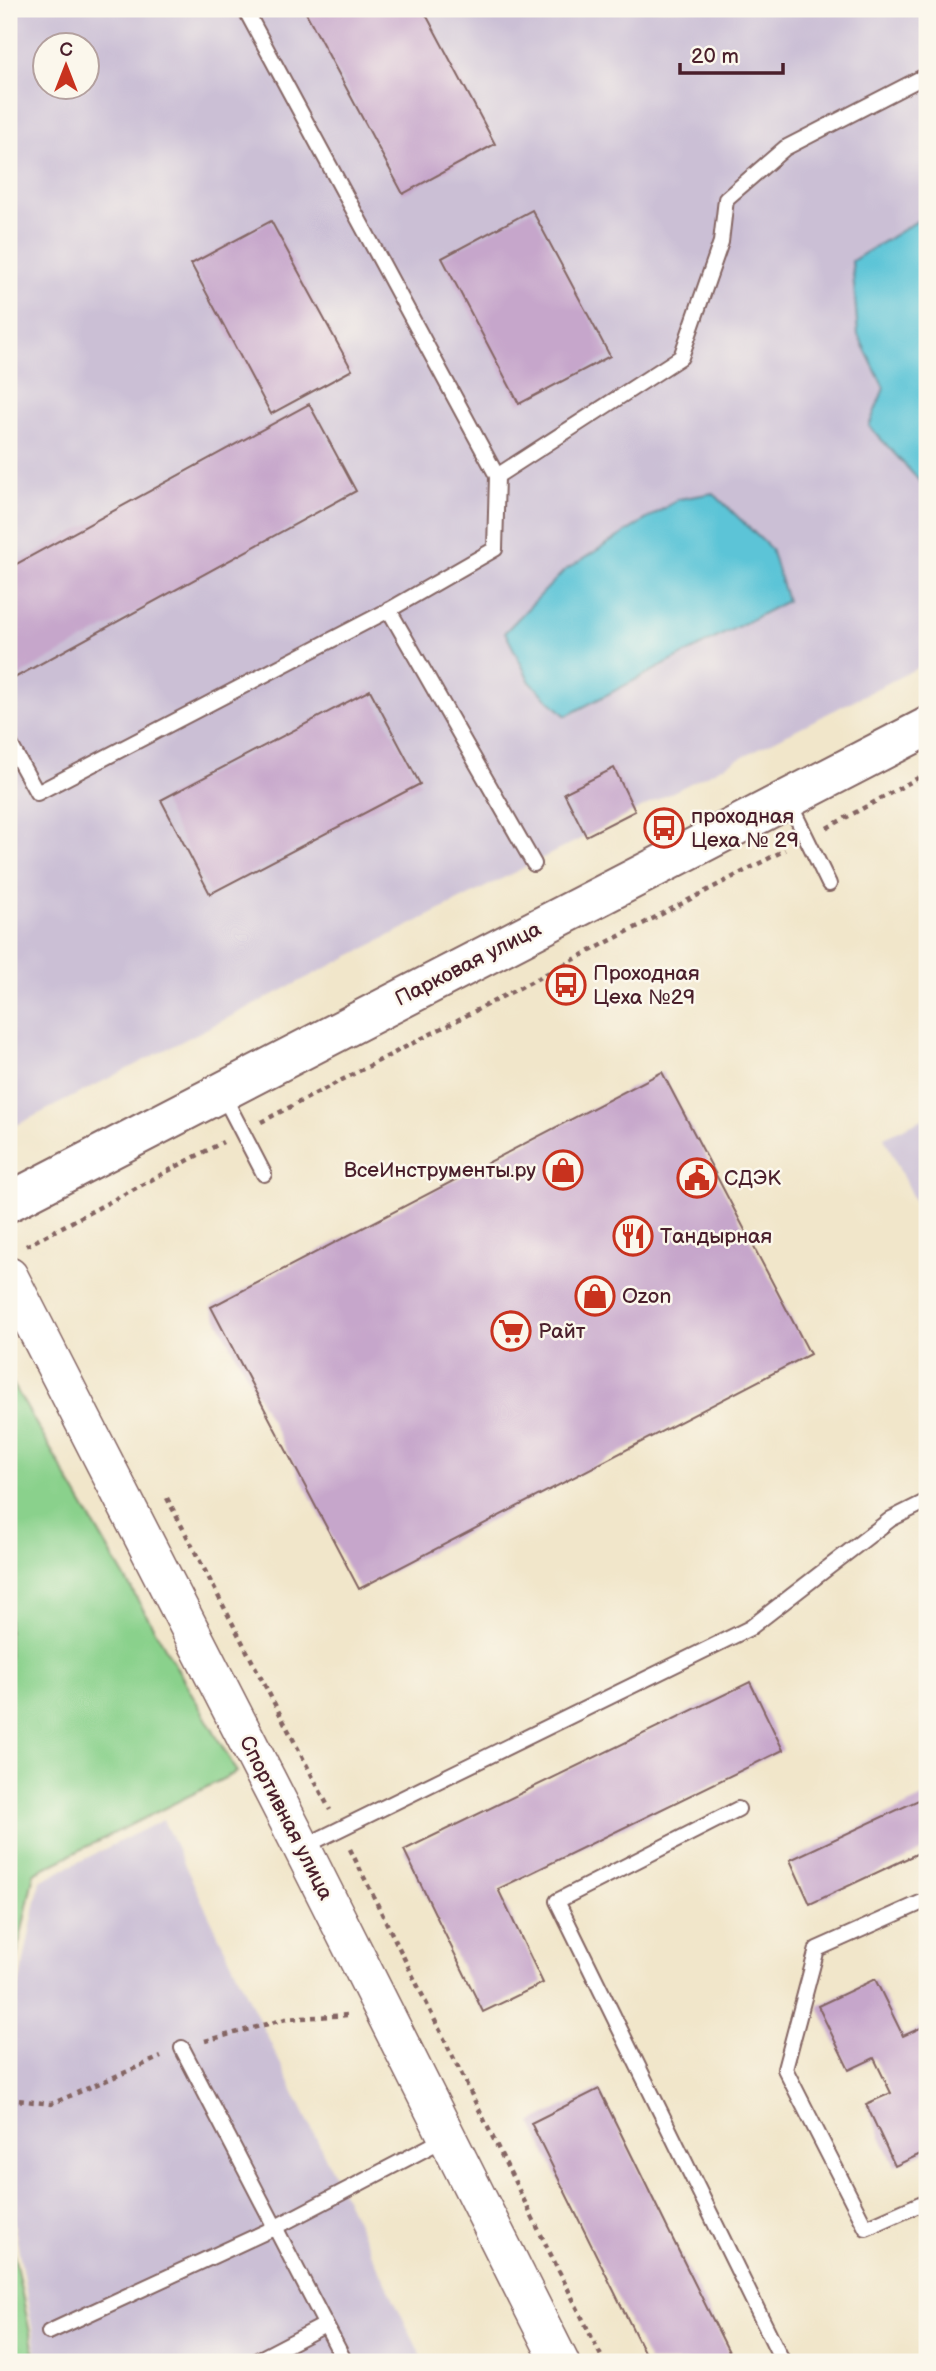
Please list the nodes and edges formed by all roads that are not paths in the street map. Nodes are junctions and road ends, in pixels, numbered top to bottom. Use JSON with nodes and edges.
{"nodes":[{"id":1,"x":246,"y":9,"type":"edge"},
{"id":2,"x":927,"y":75,"type":"edge"},
{"id":3,"x":497,"y":476,"type":"junction"},
{"id":4,"x":389,"y":610,"type":"junction"},
{"id":5,"x":927,"y":727,"type":"edge"},
{"id":6,"x":9,"y":742,"type":"edge"},
{"id":7,"x":787,"y":798,"type":"junction"},
{"id":8,"x":534,"y":864,"type":"dead end"},
{"id":9,"x":829,"y":884,"type":"dead end"},
{"id":10,"x":221,"y":1092,"type":"junction"},
{"id":11,"x":264,"y":1174,"type":"dead end"},
{"id":12,"x":9,"y":1202,"type":"edge"},
{"id":13,"x":15,"y":1262,"type":"edge"},
{"id":14,"x":927,"y":1502,"type":"edge"},
{"id":15,"x":738,"y":1809,"type":"dead end"},
{"id":16,"x":302,"y":1848,"type":"junction"},
{"id":17,"x":927,"y":1900,"type":"edge"},
{"id":18,"x":182,"y":2048,"type":"road end"},
{"id":19,"x":447,"y":2137,"type":"junction"},
{"id":20,"x":927,"y":2201,"type":"edge"},
{"id":21,"x":275,"y":2228,"type":"junction"},
{"id":22,"x":325,"y":2325,"type":"junction"},
{"id":23,"x":49,"y":2332,"type":"dead end"},
{"id":24,"x":254,"y":2362,"type":"edge"},
{"id":25,"x":345,"y":2362,"type":"edge"},
{"id":26,"x":560,"y":2362,"type":"edge"},
{"id":27,"x":783,"y":2362,"type":"edge"}],
"edges":[{"from":1,"to":3,"type":"lane"},
{"from":2,"to":3,"type":"lane"},
{"from":3,"to":4,"type":"lane"},
{"from":4,"to":6,"type":"lane"},
{"from":4,"to":8,"type":"lane"},
{"from":5,"to":7,"type":"main road","name":"Парковая улица"},
{"from":7,"to":9,"type":"lane"},
{"from":7,"to":10,"type":"main road","name":"Парковая улица"},
{"from":10,"to":11,"type":"lane"},
{"from":10,"to":12,"type":"main road","name":"Парковая улица"},
{"from":13,"to":16,"type":"street","name":"Спортивная улица"},
{"from":14,"to":16,"type":"lane"},
{"from":15,"to":27,"type":"lane"},
{"from":16,"to":19,"type":"street","name":"Спортивная улица"},
{"from":17,"to":20,"type":"lane"},
{"from":18,"to":21,"type":"lane"},
{"from":19,"to":21,"type":"lane"},
{"from":19,"to":26,"type":"street","name":"Спортивная улица"},
{"from":21,"to":22,"type":"lane"},
{"from":21,"to":23,"type":"lane"},
{"from":22,"to":24,"type":"lane"},
{"from":22,"to":25,"type":"lane"}]}
